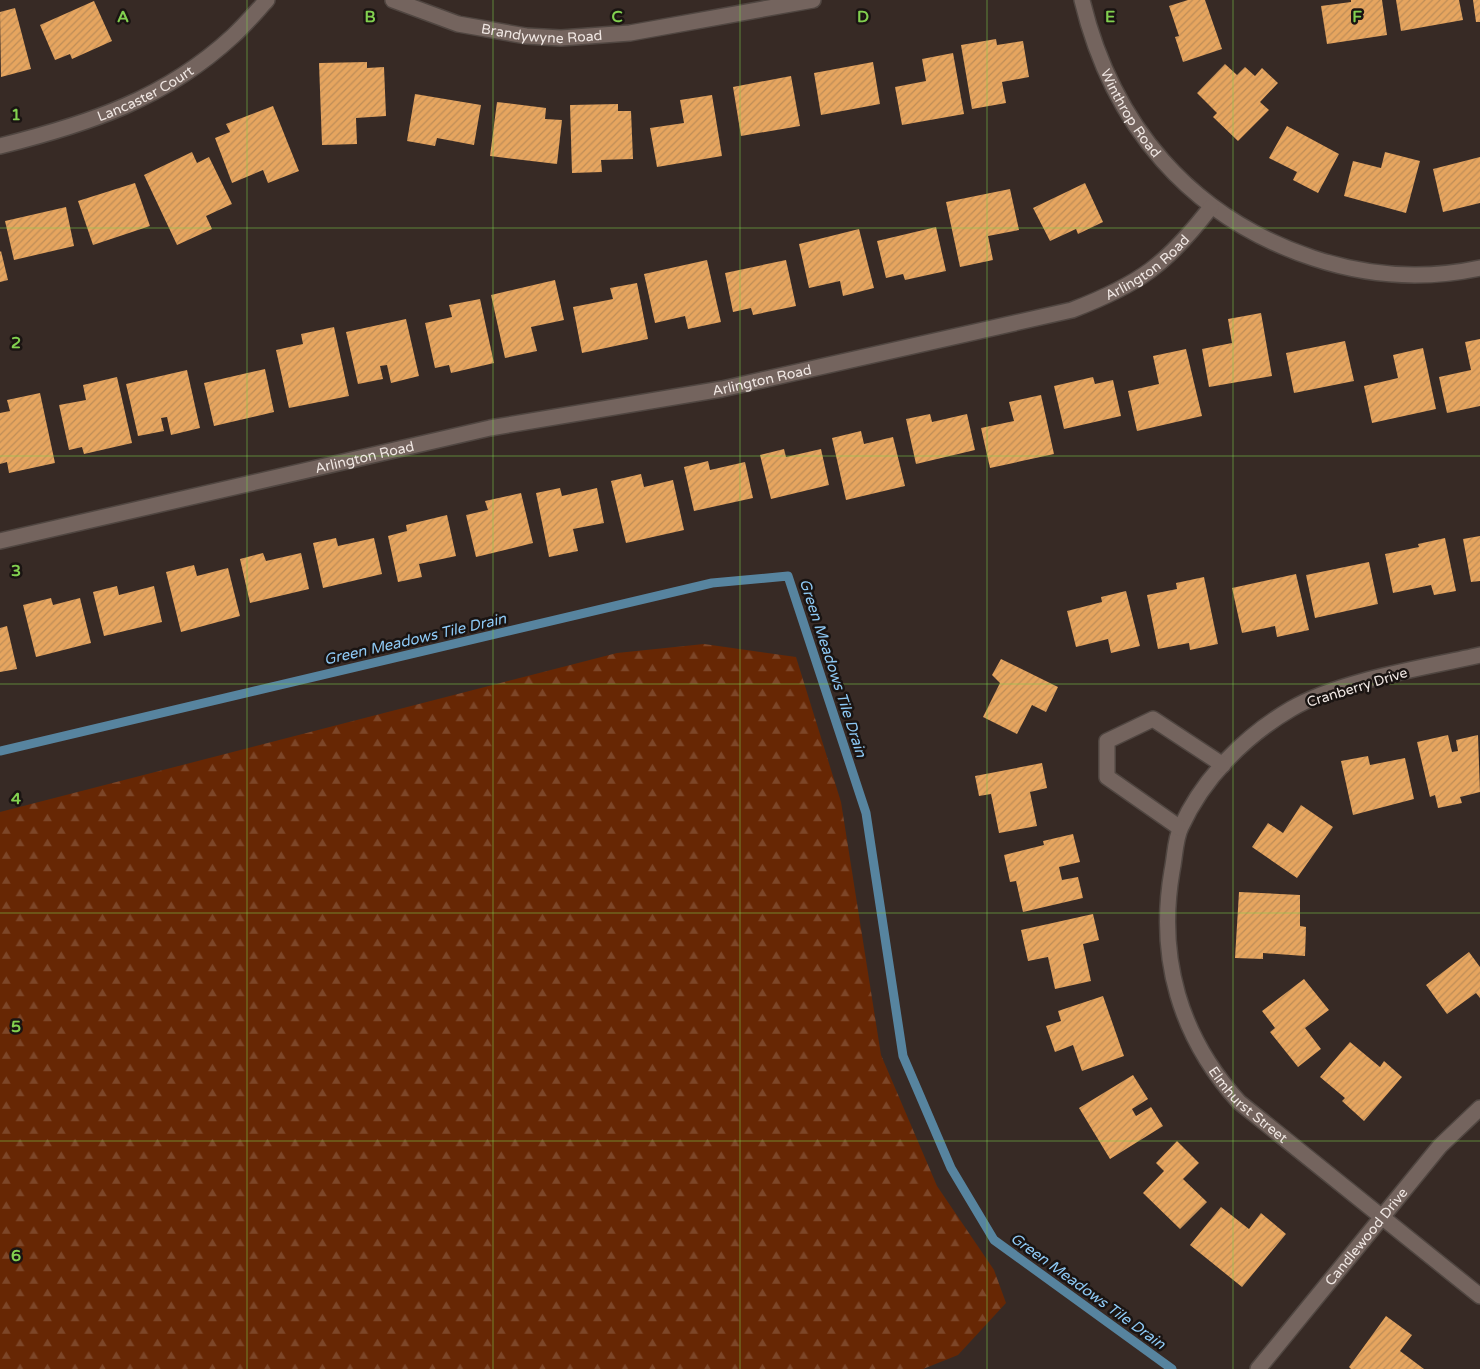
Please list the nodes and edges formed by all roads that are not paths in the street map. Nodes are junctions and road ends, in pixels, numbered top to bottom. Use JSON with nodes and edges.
{"nodes":[{"id":1,"x":267,"y":0,"type":"edge"},
{"id":2,"x":393,"y":0,"type":"edge"},
{"id":3,"x":813,"y":0,"type":"edge"},
{"id":4,"x":1082,"y":0,"type":"edge"},
{"id":5,"x":0,"y":146,"type":"edge"},
{"id":6,"x":1211,"y":207,"type":"junction"},
{"id":7,"x":1480,"y":268,"type":"edge"},
{"id":8,"x":0,"y":541,"type":"edge"},
{"id":9,"x":1480,"y":655,"type":"edge"},
{"id":10,"x":1223,"y":765,"type":"junction"},
{"id":11,"x":1180,"y":828,"type":"junction"},
{"id":12,"x":1480,"y":1108,"type":"edge"},
{"id":13,"x":1381,"y":1217,"type":"junction"},
{"id":14,"x":1480,"y":1296,"type":"edge"},
{"id":15,"x":1258,"y":1369,"type":"edge"}],
"edges":[{"from":1,"to":5,"type":"street","name":"Lancaster Court"},
{"from":2,"to":3,"type":"street","name":"Brandywyne Road"},
{"from":4,"to":6,"type":"street","name":"Winthrop Road"},
{"from":6,"to":7,"type":"street"},
{"from":6,"to":8,"type":"street","name":"Arlington Road"},
{"from":9,"to":10,"type":"street","name":"Cranberry Drive"},
{"from":10,"to":11,"type":"street","name":"Cranberry Drive"},
{"from":10,"to":11,"type":"street"},
{"from":11,"to":13,"type":"street","name":"Elmhurst Street"},
{"from":12,"to":13,"type":"street","name":"Candlewood Drive"},
{"from":13,"to":14,"type":"street","name":"Elmhurst Street"},
{"from":13,"to":15,"type":"street","name":"Candlewood Drive"}]}
